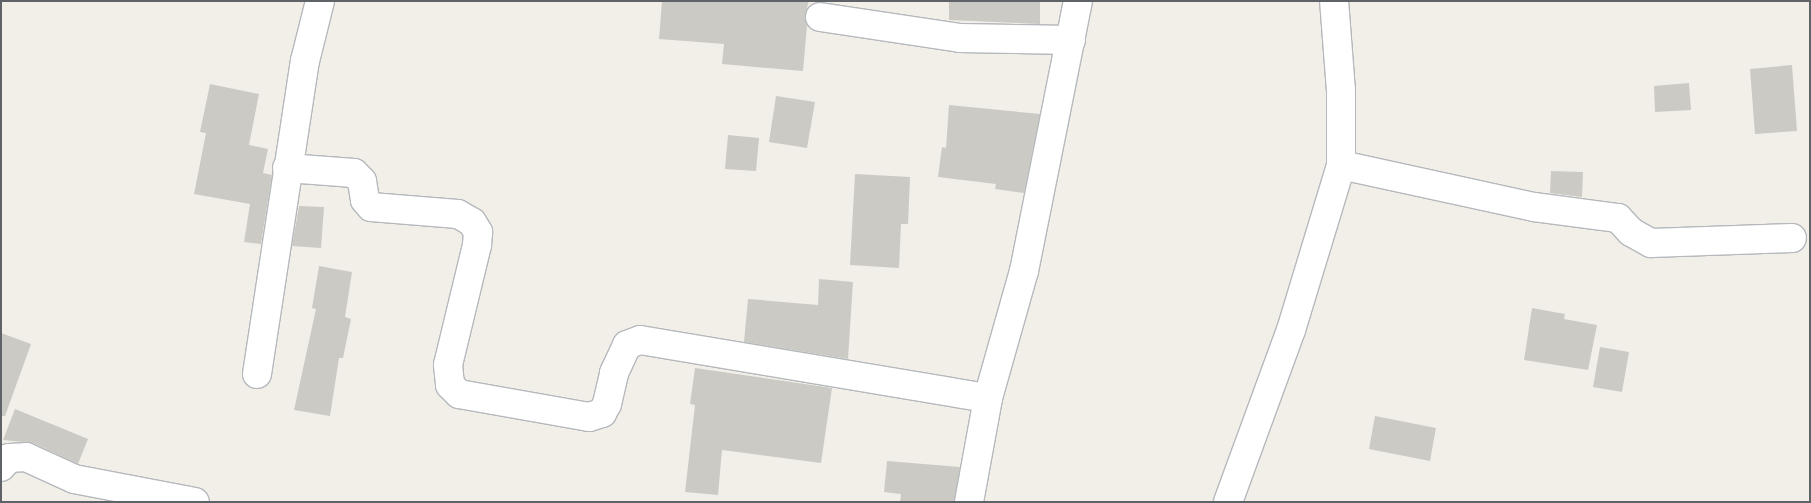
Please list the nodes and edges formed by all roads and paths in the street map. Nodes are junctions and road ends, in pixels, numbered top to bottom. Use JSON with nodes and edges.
{"nodes":[{"id":1,"x":320,"y":1,"type":"edge"},
{"id":2,"x":1078,"y":1,"type":"edge"},
{"id":3,"x":1334,"y":1,"type":"edge"},
{"id":4,"x":820,"y":17,"type":"dead end"},
{"id":5,"x":1071,"y":40,"type":"junction"},
{"id":6,"x":1341,"y":165,"type":"junction"},
{"id":7,"x":288,"y":168,"type":"junction"},
{"id":8,"x":1792,"y":238,"type":"dead end"},
{"id":9,"x":257,"y":374,"type":"dead end"},
{"id":10,"x":988,"y":398,"type":"junction"},
{"id":11,"x":1,"y":467,"type":"edge"},
{"id":12,"x":195,"y":502,"type":"edge"},
{"id":13,"x":969,"y":502,"type":"edge"},
{"id":14,"x":1228,"y":502,"type":"edge"}],
"edges":[{"from":1,"to":7,"type":"street"},
{"from":2,"to":5,"type":"street"},
{"from":3,"to":6,"type":"street"},
{"from":4,"to":5,"type":"street"},
{"from":5,"to":10,"type":"street"},
{"from":6,"to":8,"type":"street"},
{"from":6,"to":14,"type":"street"},
{"from":7,"to":9,"type":"street"},
{"from":7,"to":10,"type":"street"},
{"from":10,"to":13,"type":"street"},
{"from":11,"to":12,"type":"street"}]}
